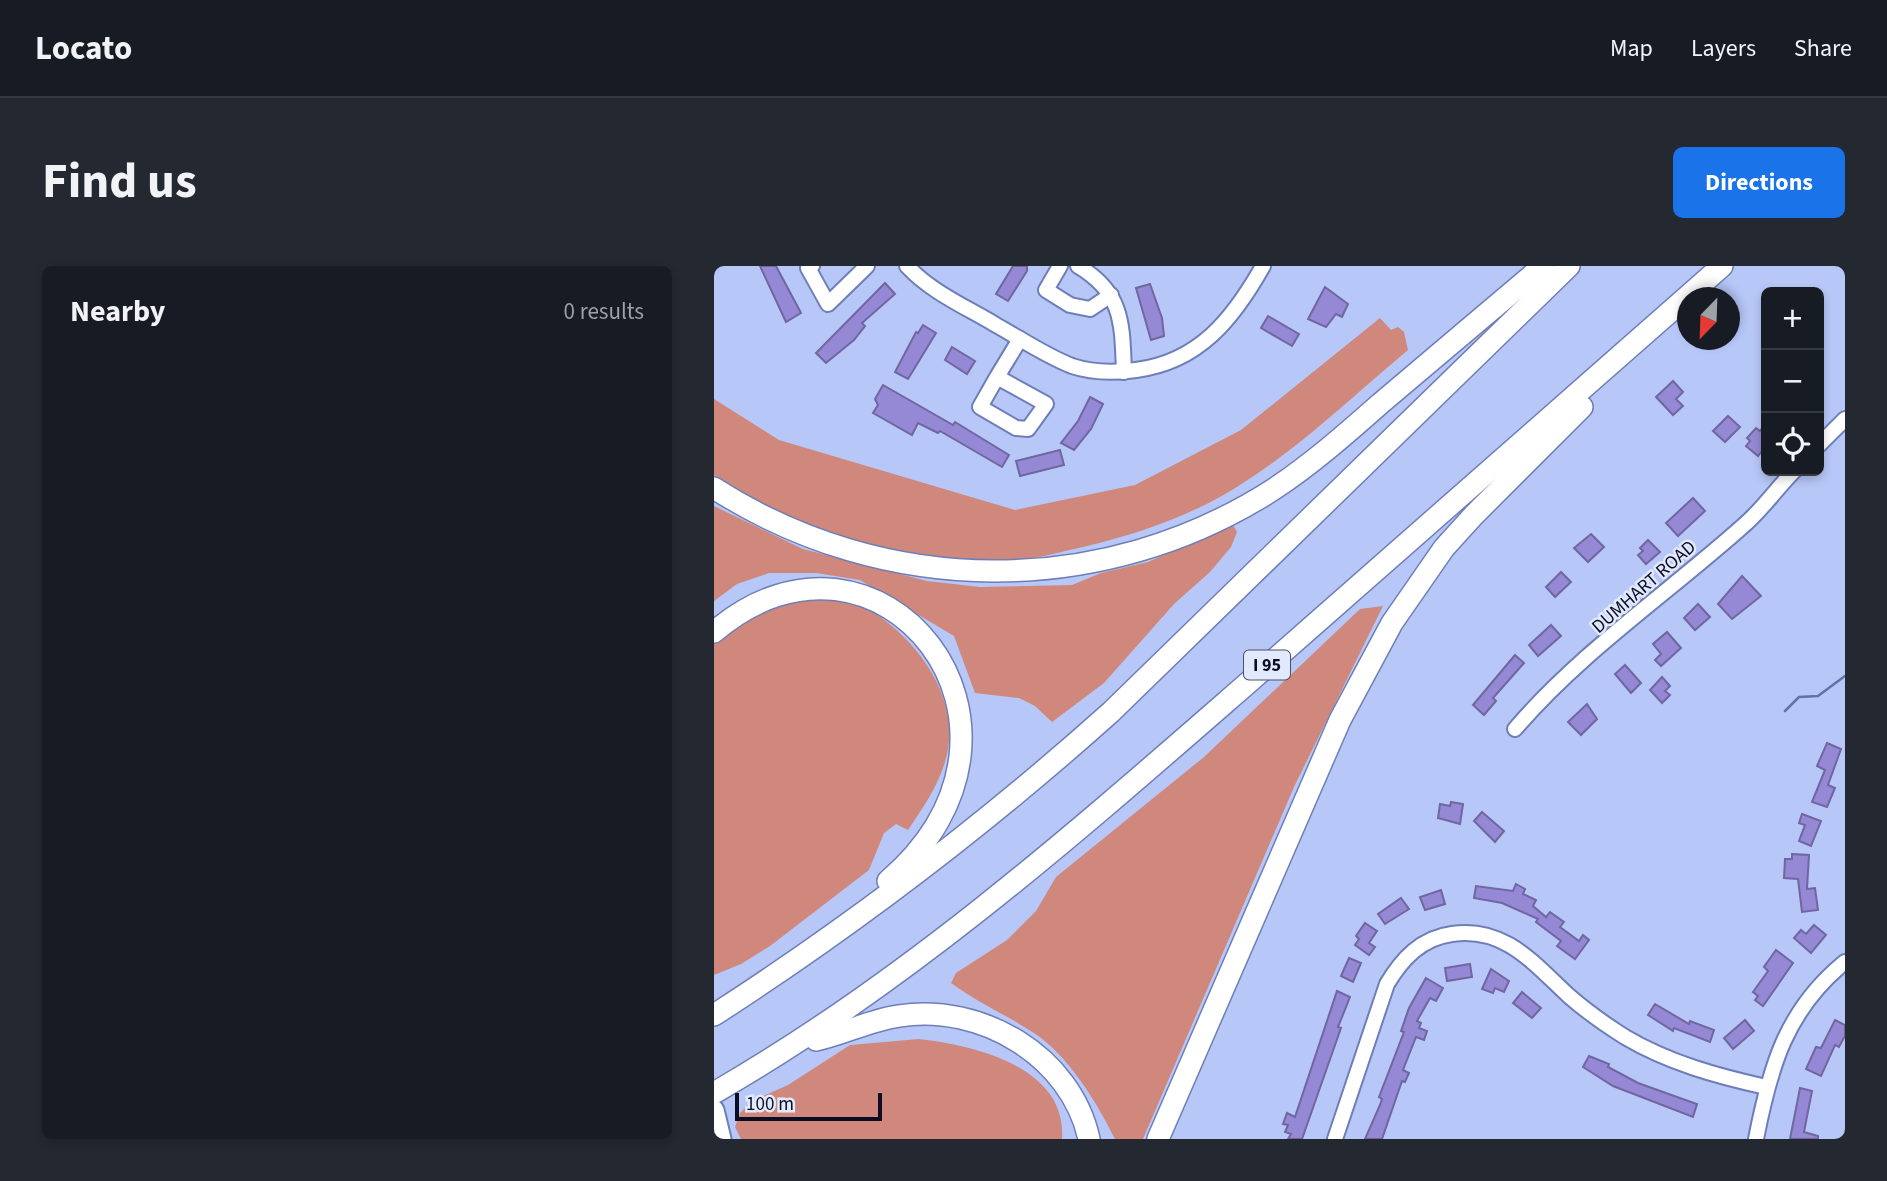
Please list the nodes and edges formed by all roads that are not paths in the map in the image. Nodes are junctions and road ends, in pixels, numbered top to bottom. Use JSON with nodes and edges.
{"nodes":[{"id":1,"x":812,"y":266,"type":"edge"},
{"id":2,"x":867,"y":266,"type":"edge"},
{"id":3,"x":907,"y":266,"type":"edge"},
{"id":4,"x":1060,"y":266,"type":"edge"},
{"id":5,"x":1079,"y":266,"type":"edge"},
{"id":6,"x":1263,"y":266,"type":"edge"},
{"id":7,"x":1543,"y":266,"type":"edge"},
{"id":8,"x":1569,"y":266,"type":"edge"},
{"id":9,"x":1723,"y":266,"type":"edge"},
{"id":10,"x":1703,"y":287,"type":"edge"},
{"id":11,"x":1111,"y":295,"type":"junction"},
{"id":12,"x":1677,"y":313,"type":"edge"},
{"id":13,"x":1020,"y":339,"type":"junction"},
{"id":14,"x":1124,"y":372,"type":"junction"},
{"id":15,"x":998,"y":377,"type":"dead end"},
{"id":16,"x":1845,"y":419,"type":"edge"},
{"id":17,"x":1824,"y":441,"type":"edge"},
{"id":18,"x":1789,"y":476,"type":"edge"},
{"id":19,"x":714,"y":488,"type":"edge"},
{"id":20,"x":714,"y":632,"type":"edge"},
{"id":21,"x":1515,"y":729,"type":"dead end"},
{"id":22,"x":1845,"y":962,"type":"edge"},
{"id":23,"x":790,"y":966,"type":"junction"},
{"id":24,"x":714,"y":1015,"type":"edge"},
{"id":25,"x":797,"y":1044,"type":"junction"},
{"id":26,"x":1766,"y":1087,"type":"junction"},
{"id":27,"x":714,"y":1093,"type":"edge"},
{"id":28,"x":714,"y":1110,"type":"edge"},
{"id":29,"x":721,"y":1139,"type":"edge"},
{"id":30,"x":1089,"y":1139,"type":"edge"},
{"id":31,"x":1158,"y":1139,"type":"edge"},
{"id":32,"x":1335,"y":1139,"type":"edge"},
{"id":33,"x":1756,"y":1139,"type":"edge"}],
"edges":[{"from":1,"to":2,"type":"street"},
{"from":3,"to":13,"type":"street"},
{"from":4,"to":11,"type":"street"},
{"from":5,"to":11,"type":"street"},
{"from":6,"to":14,"type":"street"},
{"from":7,"to":19,"type":"highway"},
{"from":8,"to":23,"type":"highway"},
{"from":9,"to":10,"type":"highway"},
{"from":9,"to":25,"type":"highway","number":"I 95"},
{"from":11,"to":14,"type":"street"},
{"from":12,"to":31,"type":"highway"},
{"from":13,"to":14,"type":"street"},
{"from":13,"to":15,"type":"street"},
{"from":16,"to":17,"type":"street"},
{"from":18,"to":21,"type":"street","name":"DUMHART ROAD"},
{"from":20,"to":23,"type":"highway"},
{"from":22,"to":26,"type":"street"},
{"from":23,"to":24,"type":"highway"},
{"from":25,"to":27,"type":"highway","number":"I 95"},
{"from":25,"to":30,"type":"highway"},
{"from":26,"to":32,"type":"street"},
{"from":26,"to":33,"type":"street"},
{"from":28,"to":29,"type":"main road"}]}
